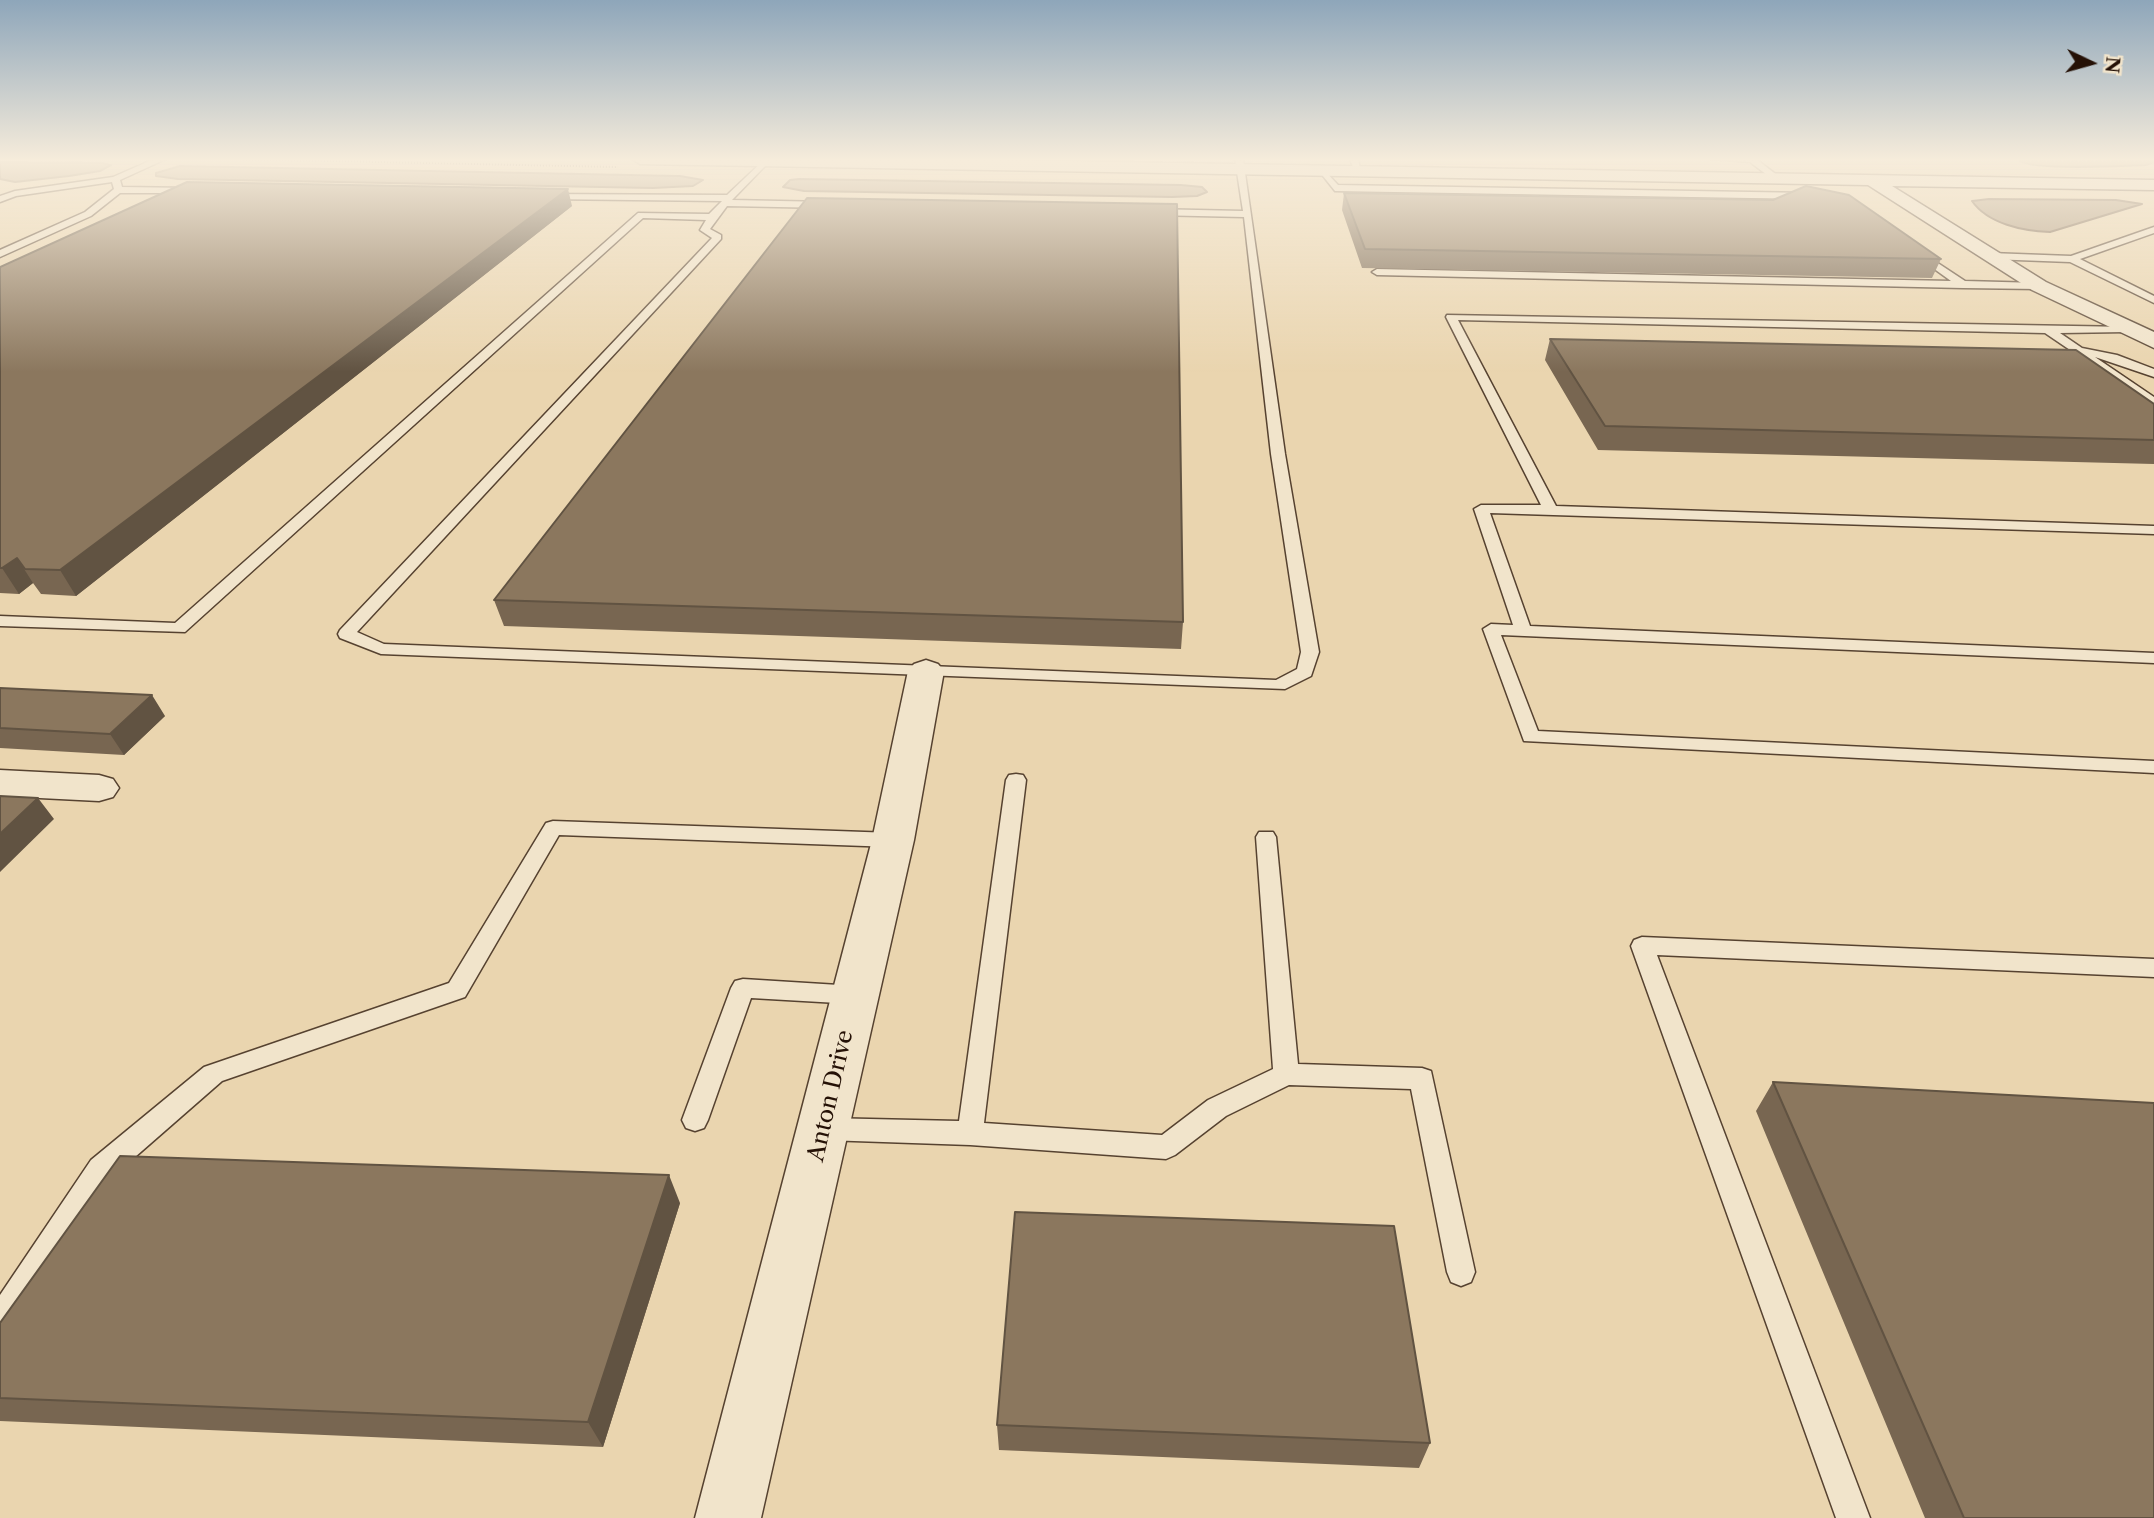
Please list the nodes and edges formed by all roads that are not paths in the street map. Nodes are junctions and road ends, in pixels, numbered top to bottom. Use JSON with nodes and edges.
{"nodes":[{"id":1,"x":53,"y":230,"type":"edge"},
{"id":2,"x":623,"y":230,"type":"edge"},
{"id":3,"x":705,"y":230,"type":"edge"},
{"id":4,"x":1250,"y":230,"type":"edge"},
{"id":5,"x":1949,"y":230,"type":"edge"},
{"id":6,"x":2154,"y":230,"type":"edge"},
{"id":7,"x":1910,"y":247,"type":"edge"},
{"id":8,"x":0,"y":254,"type":"edge"},
{"id":9,"x":1990,"y":256,"type":"junction"},
{"id":10,"x":2072,"y":259,"type":"junction"},
{"id":11,"x":1377,"y":272,"type":"edge"},
{"id":12,"x":1963,"y":285,"type":"junction"},
{"id":13,"x":2039,"y":286,"type":"junction"},
{"id":14,"x":2154,"y":300,"type":"edge"},
{"id":15,"x":2126,"y":329,"type":"junction"},
{"id":16,"x":2048,"y":330,"type":"junction"},
{"id":17,"x":2154,"y":341,"type":"edge"},
{"id":18,"x":2076,"y":349,"type":"junction"},
{"id":19,"x":2154,"y":373,"type":"edge"},
{"id":20,"x":2154,"y":403,"type":"edge"},
{"id":21,"x":1551,"y":510,"type":"junction"},
{"id":22,"x":2154,"y":530,"type":"edge"},
{"id":23,"x":0,"y":621,"type":"edge"},
{"id":24,"x":1523,"y":630,"type":"junction"},
{"id":25,"x":2154,"y":658,"type":"edge"},
{"id":26,"x":926,"y":671,"type":"junction"},
{"id":27,"x":2154,"y":767,"type":"edge"},
{"id":28,"x":1016,"y":780,"type":"dead end"},
{"id":29,"x":0,"y":783,"type":"edge"},
{"id":30,"x":99,"y":788,"type":"dead end"},
{"id":31,"x":1266,"y":837,"type":"dead end"},
{"id":32,"x":893,"y":840,"type":"junction"},
{"id":33,"x":2154,"y":968,"type":"edge"},
{"id":34,"x":855,"y":995,"type":"junction"},
{"id":35,"x":1286,"y":1074,"type":"junction"},
{"id":36,"x":695,"y":1120,"type":"dead end"},
{"id":37,"x":824,"y":1129,"type":"junction"},
{"id":38,"x":970,"y":1133,"type":"junction"},
{"id":39,"x":1461,"y":1272,"type":"dead end"},
{"id":40,"x":0,"y":1321,"type":"edge"},
{"id":41,"x":727,"y":1518,"type":"edge"},
{"id":42,"x":1853,"y":1518,"type":"edge"}],
"edges":[{"from":1,"to":8,"type":"lane"},
{"from":2,"to":23,"type":"lane"},
{"from":3,"to":26,"type":"lane"},
{"from":4,"to":26,"type":"lane"},
{"from":5,"to":9,"type":"street"},
{"from":6,"to":10,"type":"lane"},
{"from":7,"to":12,"type":"lane"},
{"from":9,"to":10,"type":"lane"},
{"from":9,"to":13,"type":"street"},
{"from":10,"to":14,"type":"lane"},
{"from":11,"to":12,"type":"lane"},
{"from":12,"to":13,"type":"lane"},
{"from":13,"to":15,"type":"street"},
{"from":15,"to":16,"type":"lane"},
{"from":15,"to":17,"type":"street"},
{"from":16,"to":18,"type":"lane"},
{"from":16,"to":21,"type":"lane"},
{"from":18,"to":19,"type":"lane"},
{"from":18,"to":20,"type":"lane"},
{"from":21,"to":22,"type":"lane"},
{"from":21,"to":24,"type":"lane"},
{"from":24,"to":25,"type":"lane"},
{"from":24,"to":27,"type":"lane"},
{"from":26,"to":32,"type":"street","name":"Anton Drive"},
{"from":28,"to":38,"type":"lane"},
{"from":29,"to":30,"type":"street"},
{"from":31,"to":35,"type":"lane"},
{"from":32,"to":34,"type":"street","name":"Anton Drive"},
{"from":32,"to":40,"type":"lane"},
{"from":33,"to":42,"type":"lane"},
{"from":34,"to":36,"type":"lane"},
{"from":34,"to":37,"type":"street","name":"Anton Drive"},
{"from":35,"to":38,"type":"lane"},
{"from":35,"to":39,"type":"lane"},
{"from":37,"to":38,"type":"lane"},
{"from":37,"to":41,"type":"street","name":"Anton Drive"}]}
